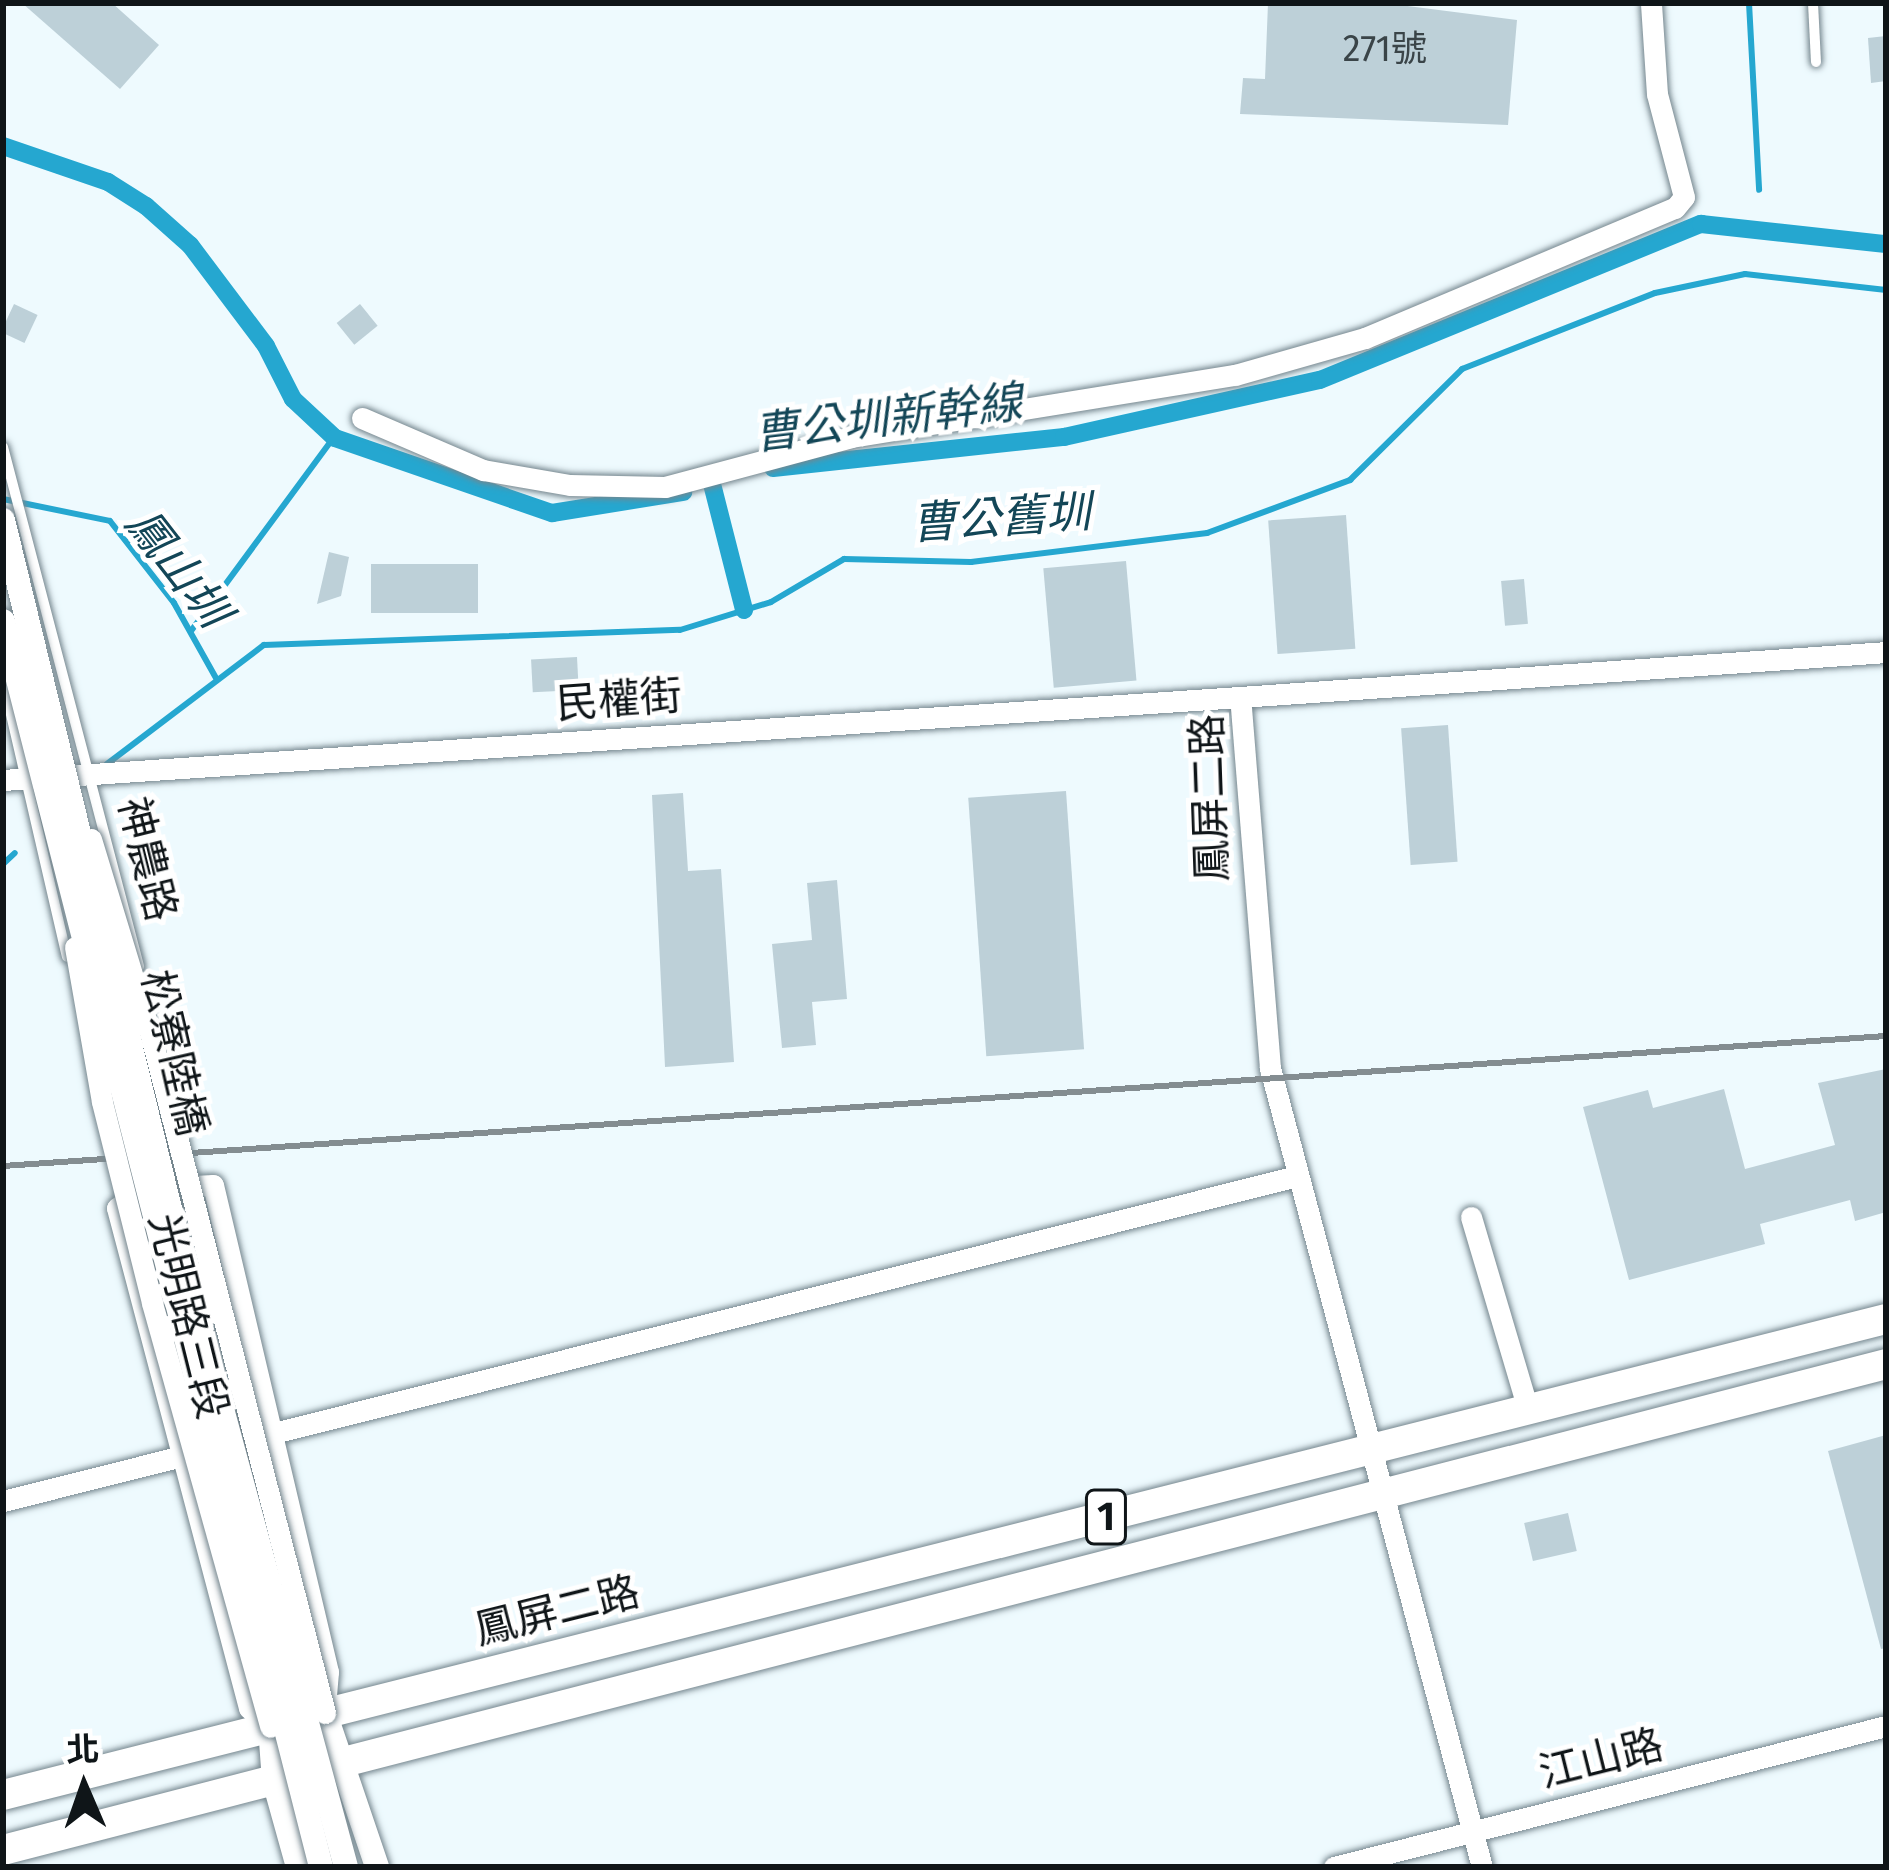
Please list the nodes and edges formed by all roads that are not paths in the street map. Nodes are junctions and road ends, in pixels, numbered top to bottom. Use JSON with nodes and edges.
{"nodes":[{"id":1,"x":1651,"y":3,"type":"edge"},
{"id":2,"x":1813,"y":3,"type":"edge"},
{"id":3,"x":1816,"y":62,"type":"dead end"},
{"id":4,"x":362,"y":418,"type":"dead end"},
{"id":5,"x":3,"y":447,"type":"edge"},
{"id":6,"x":12,"y":516,"type":"edge"},
{"id":7,"x":3,"y":621,"type":"edge"},
{"id":8,"x":1886,"y":652,"type":"edge"},
{"id":9,"x":3,"y":680,"type":"edge"},
{"id":10,"x":1240,"y":697,"type":"junction"},
{"id":11,"x":62,"y":742,"type":"junction"},
{"id":12,"x":36,"y":746,"type":"junction"},
{"id":13,"x":91,"y":775,"type":"junction"},
{"id":14,"x":28,"y":778,"type":"junction"},
{"id":15,"x":3,"y":780,"type":"edge"},
{"id":16,"x":1297,"y":1176,"type":"junction"},
{"id":17,"x":1471,"y":1217,"type":"dead end"},
{"id":18,"x":1886,"y":1319,"type":"edge"},
{"id":19,"x":1886,"y":1364,"type":"edge"},
{"id":20,"x":1528,"y":1410,"type":"junction"},
{"id":21,"x":273,"y":1433,"type":"junction"},
{"id":22,"x":1374,"y":1449,"type":"junction"},
{"id":23,"x":182,"y":1456,"type":"junction"},
{"id":24,"x":1385,"y":1497,"type":"junction"},
{"id":25,"x":3,"y":1501,"type":"edge"},
{"id":26,"x":809,"y":1591,"type":"junction"},
{"id":27,"x":821,"y":1641,"type":"junction"},
{"id":28,"x":325,"y":1713,"type":"junction"},
{"id":29,"x":1886,"y":1726,"type":"edge"},
{"id":30,"x":270,"y":1727,"type":"junction"},
{"id":31,"x":347,"y":1762,"type":"junction"},
{"id":32,"x":274,"y":1781,"type":"junction"},
{"id":33,"x":3,"y":1796,"type":"edge"},
{"id":34,"x":1473,"y":1831,"type":"junction"},
{"id":35,"x":3,"y":1850,"type":"edge"},
{"id":36,"x":298,"y":1867,"type":"edge"},
{"id":37,"x":321,"y":1867,"type":"edge"},
{"id":38,"x":346,"y":1867,"type":"edge"},
{"id":39,"x":377,"y":1867,"type":"edge"},
{"id":40,"x":1334,"y":1867,"type":"edge"},
{"id":41,"x":1482,"y":1867,"type":"edge"}],
"edges":[{"from":1,"to":4,"type":"street"},
{"from":2,"to":3,"type":"lane"},
{"from":5,"to":6,"type":"lane","name":"神農路"},
{"from":6,"to":11,"type":"street","name":"松寮陸橋","bridge":true},
{"from":6,"to":13,"type":"lane","name":"神農路"},
{"from":7,"to":12,"type":"street","name":"松寮陸橋","bridge":true},
{"from":8,"to":10,"type":"street","name":"鳳屏二路"},
{"from":9,"to":14,"type":"lane","name":"神農路"},
{"from":10,"to":13,"type":"street","name":"民權街"},
{"from":10,"to":16,"type":"street","name":"鳳屏二路"},
{"from":11,"to":28,"type":"street","name":"松寮陸橋","bridge":true},
{"from":11,"to":38,"type":"street","name":"松寮陸橋","bridge":true},
{"from":12,"to":30,"type":"street","name":"松寮陸橋","bridge":true},
{"from":12,"to":37,"type":"street","name":"松寮陸橋","bridge":true},
{"from":13,"to":14,"type":"street","name":"民權街"},
{"from":13,"to":14,"type":"lane","name":"神農路"},
{"from":14,"to":15,"type":"street","name":"民權街"},
{"from":16,"to":21,"type":"street"},
{"from":16,"to":22,"type":"street","name":"鳳屏二路"},
{"from":17,"to":20,"type":"street"},
{"from":18,"to":20,"type":"main road","name":"鳳屏二路","number":"1"},
{"from":19,"to":24,"type":"main road","number":"1"},
{"from":20,"to":22,"type":"main road","name":"鳳屏二路","number":"1"},
{"from":21,"to":23,"type":"street"},
{"from":21,"to":23,"type":"street","name":"光明路三段"},
{"from":21,"to":28,"type":"street","name":"光明路三段"},
{"from":22,"to":24,"type":"street","name":"鳳屏二路"},
{"from":22,"to":26,"type":"main road","name":"鳳屏二路","number":"1"},
{"from":23,"to":25,"type":"street"},
{"from":23,"to":30,"type":"street","name":"光明路三段"},
{"from":24,"to":27,"type":"main road","number":"1"},
{"from":24,"to":34,"type":"street","name":"鳳屏二路"},
{"from":26,"to":27,"type":"main road"},
{"from":26,"to":28,"type":"main road","name":"鳳屏二路","number":"1"},
{"from":27,"to":31,"type":"main road","number":"1"},
{"from":28,"to":30,"type":"main road","number":"1"},
{"from":28,"to":31,"type":"street","name":"光明路三段"},
{"from":29,"to":34,"type":"street","name":"江山路"},
{"from":30,"to":32,"type":"street","name":"光明路三段"},
{"from":30,"to":33,"type":"main road","number":"1"},
{"from":31,"to":32,"type":"main road","number":"1"},
{"from":31,"to":39,"type":"street","name":"光明路三段"},
{"from":32,"to":35,"type":"main road","number":"1"},
{"from":32,"to":36,"type":"street","name":"光明路三段"},
{"from":34,"to":40,"type":"street","name":"江山路"},
{"from":34,"to":41,"type":"street","name":"鳳屏二路"}]}
